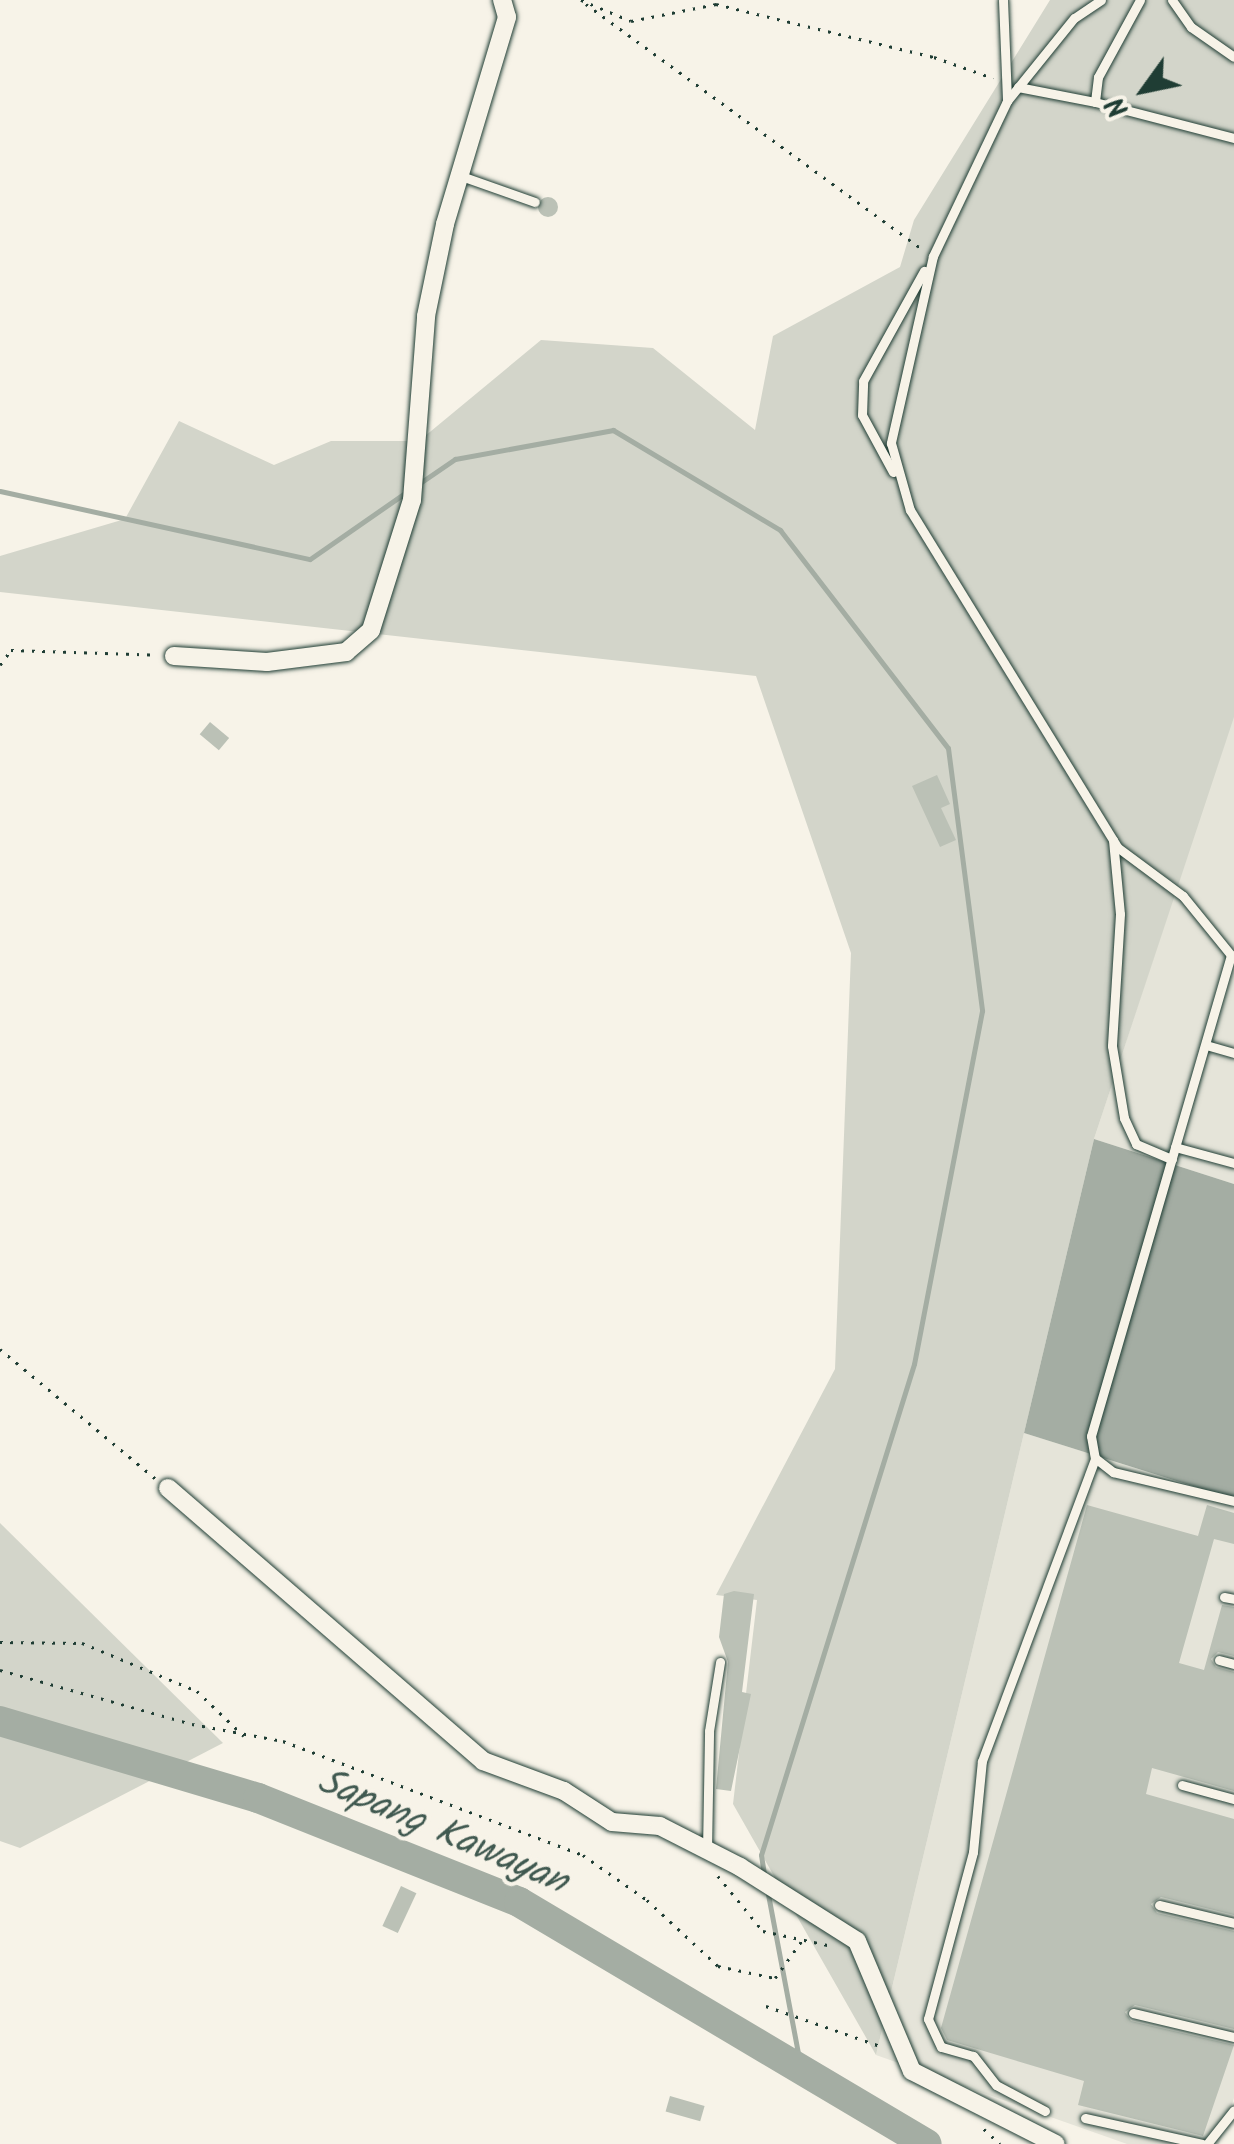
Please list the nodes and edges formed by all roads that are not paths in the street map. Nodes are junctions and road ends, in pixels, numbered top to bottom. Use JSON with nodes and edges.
{"nodes":[{"id":1,"x":502,"y":0,"type":"edge"},
{"id":2,"x":1003,"y":0,"type":"edge"},
{"id":3,"x":1101,"y":0,"type":"edge"},
{"id":4,"x":1140,"y":0,"type":"edge"},
{"id":5,"x":1172,"y":0,"type":"edge"},
{"id":6,"x":1234,"y":56,"type":"edge"},
{"id":7,"x":1018,"y":88,"type":"junction"},
{"id":8,"x":1007,"y":101,"type":"junction"},
{"id":9,"x":1095,"y":102,"type":"junction"},
{"id":10,"x":1234,"y":138,"type":"edge"},
{"id":11,"x":464,"y":177,"type":"junction"},
{"id":12,"x":535,"y":202,"type":"dead end"},
{"id":13,"x":932,"y":256,"type":"junction"},
{"id":14,"x":897,"y":478,"type":"junction"},
{"id":15,"x":174,"y":656,"type":"road end"},
{"id":16,"x":1113,"y":840,"type":"junction"},
{"id":17,"x":1233,"y":952,"type":"edge"},
{"id":18,"x":1229,"y":984,"type":"edge"},
{"id":19,"x":1206,"y":1045,"type":"junction"},
{"id":20,"x":1234,"y":1053,"type":"edge"},
{"id":21,"x":1176,"y":1147,"type":"junction"},
{"id":22,"x":1172,"y":1159,"type":"junction"},
{"id":23,"x":1234,"y":1164,"type":"edge"},
{"id":24,"x":1095,"y":1458,"type":"junction"},
{"id":25,"x":168,"y":1488,"type":"road end"},
{"id":26,"x":1234,"y":1501,"type":"edge"},
{"id":27,"x":1219,"y":1660,"type":"dead end"},
{"id":28,"x":720,"y":1662,"type":"dead end"},
{"id":29,"x":1234,"y":1664,"type":"edge"},
{"id":30,"x":1182,"y":1785,"type":"dead end"},
{"id":31,"x":1234,"y":1799,"type":"edge"},
{"id":32,"x":707,"y":1850,"type":"junction"},
{"id":33,"x":1160,"y":1905,"type":"dead end"},
{"id":34,"x":1234,"y":1923,"type":"edge"},
{"id":35,"x":1133,"y":2013,"type":"dead end"},
{"id":36,"x":1234,"y":2036,"type":"edge"},
{"id":37,"x":1045,"y":2110,"type":"dead end"},
{"id":38,"x":1234,"y":2110,"type":"edge"},
{"id":39,"x":1085,"y":2118,"type":"dead end"},
{"id":40,"x":1056,"y":2144,"type":"edge"},
{"id":41,"x":1205,"y":2144,"type":"edge"}],
"edges":[{"from":1,"to":11,"type":"street"},
{"from":2,"to":8,"type":"lane"},
{"from":3,"to":7,"type":"lane"},
{"from":4,"to":9,"type":"lane"},
{"from":5,"to":6,"type":"lane"},
{"from":7,"to":8,"type":"lane"},
{"from":7,"to":9,"type":"lane"},
{"from":8,"to":13,"type":"lane"},
{"from":9,"to":10,"type":"lane"},
{"from":11,"to":12,"type":"lane"},
{"from":11,"to":15,"type":"street"},
{"from":13,"to":14,"type":"lane"},
{"from":13,"to":14,"type":"lane"},
{"from":14,"to":16,"type":"lane"},
{"from":16,"to":17,"type":"lane"},
{"from":16,"to":22,"type":"lane"},
{"from":17,"to":18,"type":"lane"},
{"from":18,"to":19,"type":"lane"},
{"from":19,"to":20,"type":"lane"},
{"from":19,"to":21,"type":"lane"},
{"from":21,"to":22,"type":"lane"},
{"from":21,"to":23,"type":"lane"},
{"from":22,"to":24,"type":"lane"},
{"from":24,"to":26,"type":"lane"},
{"from":24,"to":37,"type":"lane"},
{"from":25,"to":32,"type":"street"},
{"from":27,"to":29,"type":"lane"},
{"from":28,"to":32,"type":"lane"},
{"from":30,"to":31,"type":"lane"},
{"from":32,"to":40,"type":"street"},
{"from":33,"to":34,"type":"lane"},
{"from":35,"to":36,"type":"lane"},
{"from":38,"to":41,"type":"lane"},
{"from":39,"to":41,"type":"lane"}]}
